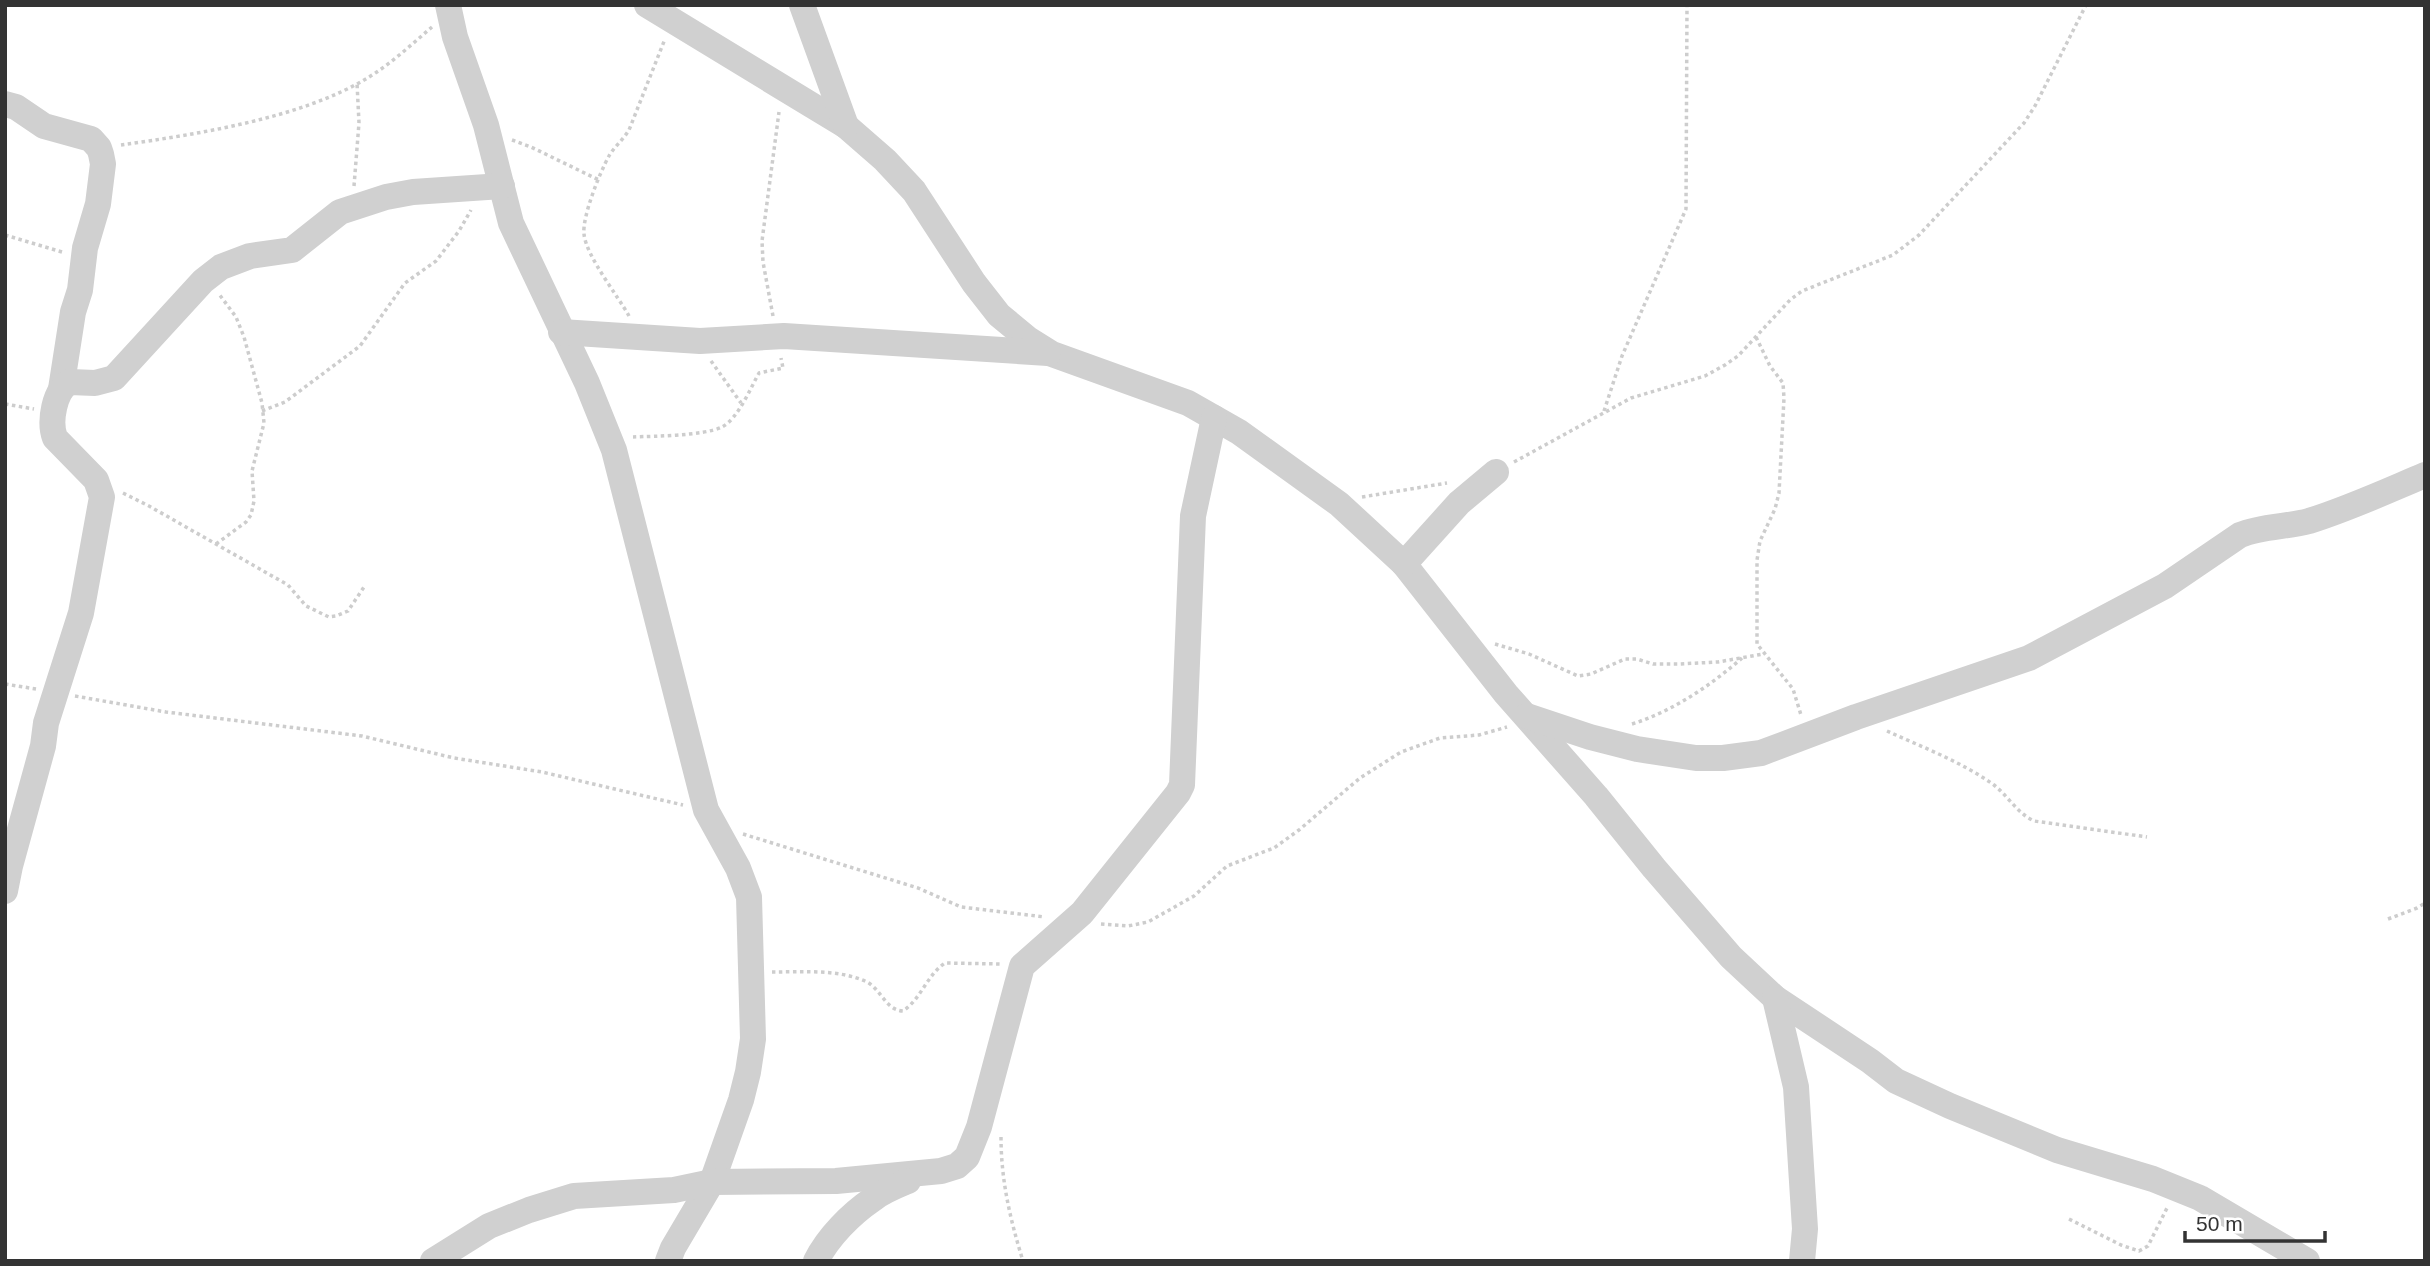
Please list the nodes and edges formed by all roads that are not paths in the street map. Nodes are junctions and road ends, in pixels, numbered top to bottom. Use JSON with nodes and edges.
{"nodes":[{"id":1,"x":647,"y":5,"type":"edge"},
{"id":2,"x":802,"y":5,"type":"edge"},
{"id":3,"x":448,"y":8,"type":"edge"},
{"id":4,"x":5,"y":104,"type":"edge"},
{"id":5,"x":846,"y":126,"type":"junction"},
{"id":6,"x":493,"y":186,"type":"junction"},
{"id":7,"x":561,"y":332,"type":"junction"},
{"id":8,"x":1052,"y":354,"type":"junction"},
{"id":9,"x":61,"y":389,"type":"junction"},
{"id":10,"x":1214,"y":418,"type":"junction"},
{"id":11,"x":1496,"y":472,"type":"road end"},
{"id":12,"x":2425,"y":475,"type":"edge"},
{"id":13,"x":1404,"y":564,"type":"junction"},
{"id":14,"x":1527,"y":716,"type":"junction"},
{"id":15,"x":5,"y":891,"type":"edge"},
{"id":16,"x":1774,"y":998,"type":"junction"},
{"id":17,"x":923,"y":1173,"type":"junction"},
{"id":18,"x":712,"y":1182,"type":"junction"},
{"id":19,"x":433,"y":1261,"type":"edge"},
{"id":20,"x":668,"y":1261,"type":"edge"},
{"id":21,"x":816,"y":1261,"type":"edge"},
{"id":22,"x":1802,"y":1261,"type":"edge"},
{"id":23,"x":2306,"y":1261,"type":"edge"}],
"edges":[{"from":1,"to":5,"type":"street"},
{"from":2,"to":5,"type":"street"},
{"from":3,"to":6,"type":"street"},
{"from":4,"to":9,"type":"street"},
{"from":5,"to":8,"type":"street"},
{"from":6,"to":7,"type":"street"},
{"from":6,"to":9,"type":"street"},
{"from":7,"to":8,"type":"street"},
{"from":7,"to":18,"type":"street"},
{"from":8,"to":10,"type":"street"},
{"from":9,"to":15,"type":"street"},
{"from":10,"to":13,"type":"street"},
{"from":10,"to":17,"type":"street"},
{"from":11,"to":13,"type":"street"},
{"from":12,"to":14,"type":"street"},
{"from":13,"to":14,"type":"street"},
{"from":14,"to":16,"type":"street"},
{"from":16,"to":22,"type":"street"},
{"from":16,"to":23,"type":"street"},
{"from":17,"to":18,"type":"street"},
{"from":17,"to":21,"type":"street"},
{"from":18,"to":19,"type":"street"},
{"from":18,"to":20,"type":"street"}]}
